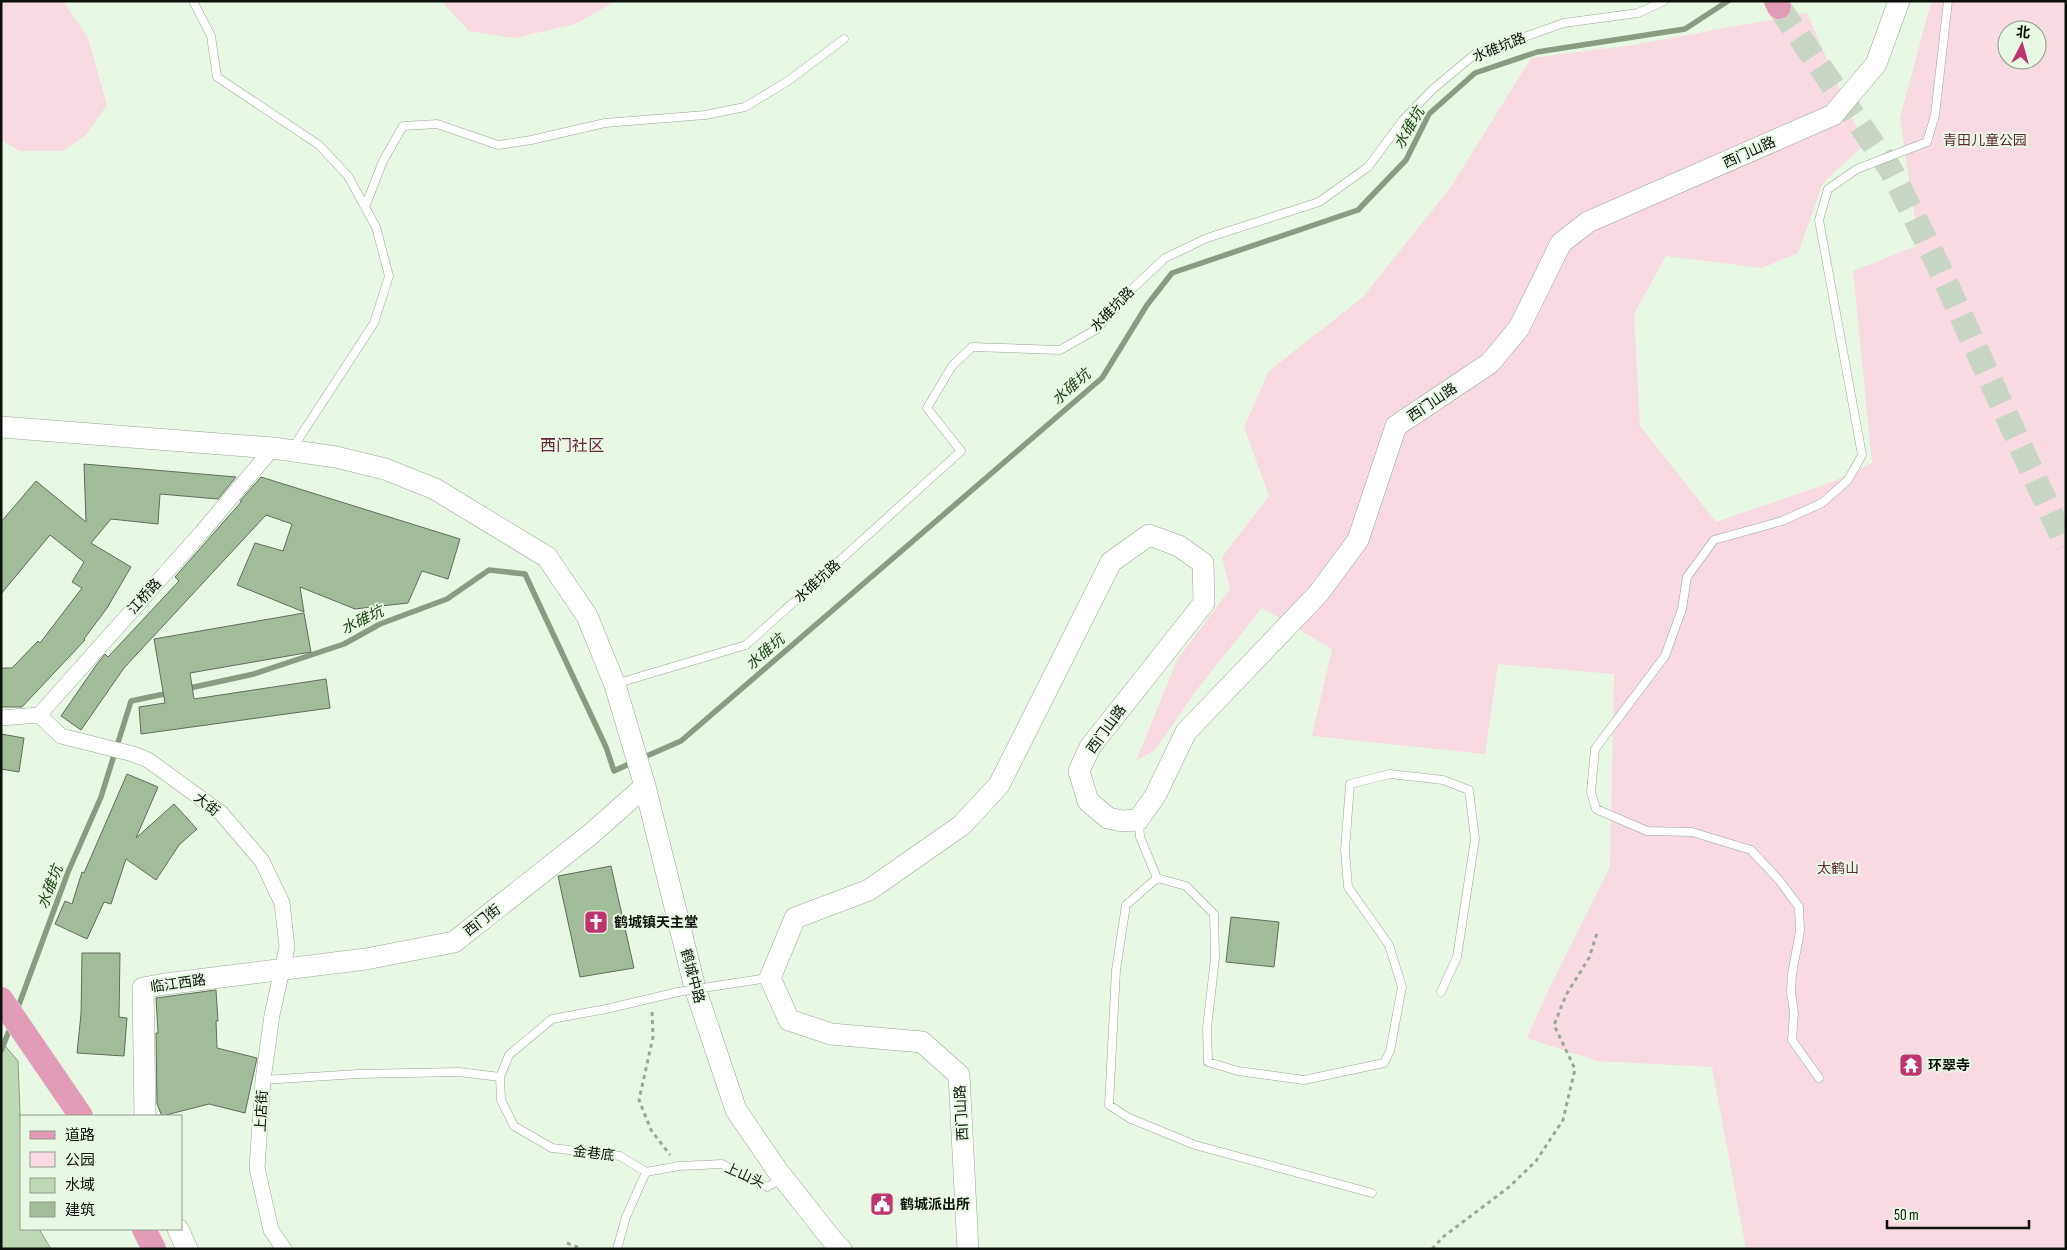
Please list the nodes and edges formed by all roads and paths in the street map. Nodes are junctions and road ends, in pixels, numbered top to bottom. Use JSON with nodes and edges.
{"nodes":[{"id":1,"x":193,"y":1,"type":"edge"},
{"id":2,"x":1664,"y":1,"type":"edge"},
{"id":3,"x":1899,"y":1,"type":"edge"},
{"id":4,"x":1948,"y":1,"type":"edge"},
{"id":5,"x":844,"y":39,"type":"dead end"},
{"id":6,"x":365,"y":207,"type":"junction"},
{"id":7,"x":1,"y":427,"type":"edge"},
{"id":8,"x":282,"y":449,"type":"junction"},
{"id":9,"x":615,"y":685,"type":"junction"},
{"id":10,"x":39,"y":715,"type":"junction"},
{"id":11,"x":1,"y":718,"type":"edge"},
{"id":12,"x":643,"y":779,"type":"junction"},
{"id":13,"x":1138,"y":820,"type":"junction"},
{"id":14,"x":1157,"y":878,"type":"junction"},
{"id":15,"x":1597,"y":933,"type":"dead end"},
{"id":16,"x":281,"y":970,"type":"junction"},
{"id":17,"x":770,"y":978,"type":"junction"},
{"id":18,"x":1441,"y":992,"type":"dead end"},
{"id":19,"x":652,"y":998,"type":"junction"},
{"id":20,"x":1,"y":999,"type":"edge"},
{"id":21,"x":500,"y":1078,"type":"junction"},
{"id":22,"x":1819,"y":1078,"type":"dead end"},
{"id":23,"x":262,"y":1080,"type":"junction"},
{"id":24,"x":80,"y":1115,"type":"edge"},
{"id":25,"x":145,"y":1115,"type":"edge"},
{"id":26,"x":679,"y":1166,"type":"junction"},
{"id":27,"x":646,"y":1172,"type":"junction"},
{"id":28,"x":784,"y":1178,"type":"junction"},
{"id":29,"x":1372,"y":1193,"type":"dead end"},
{"id":30,"x":144,"y":1230,"type":"edge"},
{"id":31,"x":178,"y":1230,"type":"edge"},
{"id":32,"x":567,"y":1243,"type":"dead end"},
{"id":33,"x":834,"y":1246,"type":"edge"},
{"id":34,"x":154,"y":1249,"type":"edge"},
{"id":35,"x":187,"y":1249,"type":"edge"},
{"id":36,"x":284,"y":1249,"type":"edge"},
{"id":37,"x":582,"y":1249,"type":"edge"},
{"id":38,"x":617,"y":1249,"type":"edge"},
{"id":39,"x":968,"y":1249,"type":"edge"},
{"id":40,"x":1432,"y":1249,"type":"edge"}],
"edges":[{"from":1,"to":6,"type":"lane"},
{"from":2,"to":9,"type":"lane","name":"水碓坑路"},
{"from":3,"to":13,"type":"street","name":"西门山路"},
{"from":4,"to":22,"type":"lane"},
{"from":5,"to":6,"type":"lane"},
{"from":6,"to":8,"type":"lane"},
{"from":7,"to":8,"type":"street","name":"鹤城中路"},
{"from":8,"to":9,"type":"street","name":"鹤城中路"},
{"from":8,"to":10,"type":"street","name":"江桥路"},
{"from":9,"to":12,"type":"street","name":"鹤城中路"},
{"from":10,"to":11,"type":"street"},
{"from":10,"to":16,"type":"street","name":"大街"},
{"from":12,"to":16,"type":"street","name":"西门街"},
{"from":12,"to":28,"type":"street","name":"鹤城中路"},
{"from":13,"to":14,"type":"lane"},
{"from":13,"to":17,"type":"street","name":"西门山路"},
{"from":14,"to":18,"type":"lane"},
{"from":14,"to":29,"type":"lane"},
{"from":15,"to":40,"type":"path"},
{"from":16,"to":23,"type":"street","name":"上店街"},
{"from":16,"to":25,"type":"street","name":"临江西路"},
{"from":17,"to":19,"type":"lane","bridge":true},
{"from":17,"to":39,"type":"street","name":"西门山路"},
{"from":19,"to":21,"type":"lane"},
{"from":19,"to":26,"type":"path"},
{"from":20,"to":24,"type":"main road"},
{"from":21,"to":23,"type":"lane"},
{"from":21,"to":27,"type":"lane","name":"金巷底"},
{"from":23,"to":36,"type":"street","name":"上店街"},
{"from":26,"to":27,"type":"lane","name":"上山头"},
{"from":26,"to":28,"type":"lane","name":"上山头"},
{"from":27,"to":38,"type":"lane"},
{"from":28,"to":33,"type":"street","name":"鹤城中路"},
{"from":30,"to":34,"type":"main road"},
{"from":31,"to":35,"type":"street"},
{"from":32,"to":37,"type":"path"}]}
